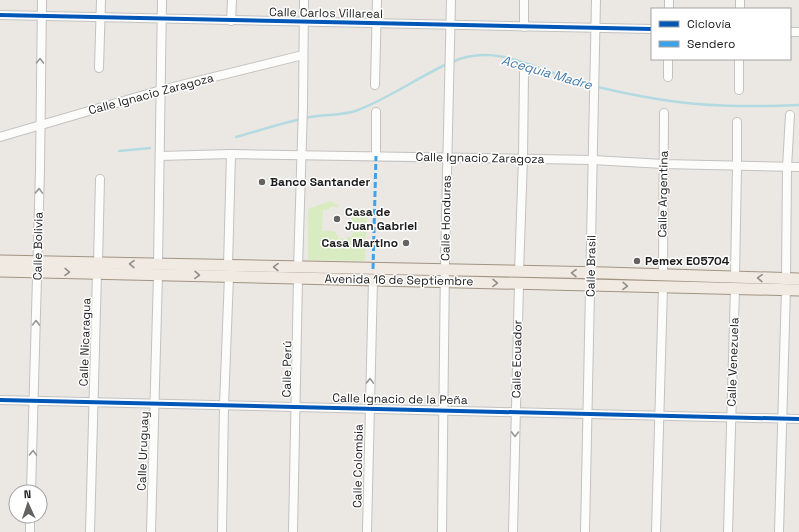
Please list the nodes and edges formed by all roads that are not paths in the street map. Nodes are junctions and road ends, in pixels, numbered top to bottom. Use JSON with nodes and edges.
{"nodes":[{"id":1,"x":42,"y":0,"type":"edge"},
{"id":2,"x":101,"y":0,"type":"edge"},
{"id":3,"x":162,"y":0,"type":"edge"},
{"id":4,"x":232,"y":0,"type":"edge"},
{"id":5,"x":304,"y":0,"type":"edge"},
{"id":6,"x":377,"y":0,"type":"edge"},
{"id":7,"x":451,"y":0,"type":"edge"},
{"id":8,"x":524,"y":0,"type":"edge"},
{"id":9,"x":596,"y":0,"type":"edge"},
{"id":10,"x":0,"y":16,"type":"edge"},
{"id":11,"x":41,"y":16,"type":"junction"},
{"id":12,"x":101,"y":18,"type":"junction"},
{"id":13,"x":162,"y":19,"type":"junction"},
{"id":14,"x":231,"y":21,"type":"junction"},
{"id":15,"x":303,"y":22,"type":"junction"},
{"id":16,"x":377,"y":24,"type":"junction"},
{"id":17,"x":450,"y":25,"type":"junction"},
{"id":18,"x":524,"y":27,"type":"junction"},
{"id":19,"x":595,"y":28,"type":"junction"},
{"id":20,"x":651,"y":29,"type":"edge"},
{"id":21,"x":302,"y":55,"type":"junction"},
{"id":22,"x":668,"y":60,"type":"edge"},
{"id":23,"x":739,"y":60,"type":"edge"},
{"id":24,"x":99,"y":68,"type":"dead end"},
{"id":25,"x":524,"y":72,"type":"dead end"},
{"id":26,"x":668,"y":77,"type":"dead end"},
{"id":27,"x":375,"y":85,"type":"dead end"},
{"id":28,"x":161,"y":90,"type":"junction"},
{"id":29,"x":739,"y":90,"type":"dead end"},
{"id":30,"x":376,"y":112,"type":"dead end"},
{"id":31,"x":664,"y":113,"type":"dead end"},
{"id":32,"x":790,"y":115,"type":"dead end"},
{"id":33,"x":737,"y":122,"type":"dead end"},
{"id":34,"x":40,"y":125,"type":"junction"},
{"id":35,"x":0,"y":137,"type":"edge"},
{"id":36,"x":160,"y":149,"type":"junction"},
{"id":37,"x":231,"y":154,"type":"junction"},
{"id":38,"x":301,"y":155,"type":"junction"},
{"id":39,"x":376,"y":156,"type":"junction"},
{"id":40,"x":448,"y":157,"type":"junction"},
{"id":41,"x":523,"y":158,"type":"junction"},
{"id":42,"x":594,"y":160,"type":"junction"},
{"id":43,"x":663,"y":164,"type":"junction"},
{"id":44,"x":737,"y":166,"type":"junction"},
{"id":45,"x":787,"y":167,"type":"junction"},
{"id":46,"x":799,"y":167,"type":"edge"},
{"id":47,"x":100,"y":178,"type":"dead end"},
{"id":48,"x":0,"y":261,"type":"edge"},
{"id":49,"x":38,"y":267,"type":"junction"},
{"id":50,"x":97,"y":268,"type":"junction"},
{"id":51,"x":158,"y":269,"type":"junction"},
{"id":52,"x":445,"y":270,"type":"junction"},
{"id":53,"x":0,"y":271,"type":"edge"},
{"id":54,"x":228,"y":271,"type":"junction"},
{"id":55,"x":519,"y":272,"type":"junction"},
{"id":56,"x":298,"y":273,"type":"junction"},
{"id":57,"x":591,"y":273,"type":"junction"},
{"id":58,"x":663,"y":275,"type":"junction"},
{"id":59,"x":799,"y":279,"type":"edge"},
{"id":60,"x":373,"y":280,"type":"junction"},
{"id":61,"x":445,"y":282,"type":"junction"},
{"id":62,"x":519,"y":283,"type":"junction"},
{"id":63,"x":735,"y":283,"type":"junction"},
{"id":64,"x":786,"y":284,"type":"junction"},
{"id":65,"x":591,"y":286,"type":"junction"},
{"id":66,"x":662,"y":287,"type":"junction"},
{"id":67,"x":799,"y":290,"type":"edge"},
{"id":68,"x":0,"y":400,"type":"edge"},
{"id":69,"x":35,"y":400,"type":"junction"},
{"id":70,"x":93,"y":401,"type":"junction"},
{"id":71,"x":154,"y":404,"type":"junction"},
{"id":72,"x":224,"y":405,"type":"junction"},
{"id":73,"x":296,"y":406,"type":"junction"},
{"id":74,"x":370,"y":408,"type":"junction"},
{"id":75,"x":444,"y":410,"type":"junction"},
{"id":76,"x":516,"y":411,"type":"junction"},
{"id":77,"x":587,"y":413,"type":"junction"},
{"id":78,"x":659,"y":415,"type":"junction"},
{"id":79,"x":731,"y":417,"type":"junction"},
{"id":80,"x":782,"y":418,"type":"junction"},
{"id":81,"x":799,"y":419,"type":"edge"},
{"id":82,"x":31,"y":484,"type":"edge"},
{"id":83,"x":90,"y":532,"type":"edge"},
{"id":84,"x":151,"y":532,"type":"edge"},
{"id":85,"x":222,"y":532,"type":"edge"},
{"id":86,"x":293,"y":532,"type":"edge"},
{"id":87,"x":367,"y":532,"type":"edge"},
{"id":88,"x":442,"y":532,"type":"edge"},
{"id":89,"x":513,"y":532,"type":"edge"},
{"id":90,"x":585,"y":532,"type":"edge"},
{"id":91,"x":656,"y":532,"type":"edge"},
{"id":92,"x":728,"y":532,"type":"edge"},
{"id":93,"x":779,"y":532,"type":"edge"}],
"edges":[{"from":1,"to":11,"type":"street","name":"Calle Bolivia"},
{"from":2,"to":12,"type":"street"},
{"from":3,"to":13,"type":"street","name":"Calle Uruguay"},
{"from":4,"to":14,"type":"street"},
{"from":5,"to":15,"type":"street","name":"Calle Perú"},
{"from":6,"to":16,"type":"street"},
{"from":7,"to":17,"type":"street","name":"Calle Honduras"},
{"from":8,"to":18,"type":"street"},
{"from":9,"to":19,"type":"street","name":"Calle Brasil"},
{"from":10,"to":11,"type":"street","name":"Calle Carlos Villareal"},
{"from":11,"to":12,"type":"street","name":"Calle Carlos Villareal"},
{"from":34,"to":11,"type":"street","name":"Calle Bolivia","one_way":true},
{"from":12,"to":13,"type":"street","name":"Calle Carlos Villareal"},
{"from":12,"to":24,"type":"street"},
{"from":13,"to":14,"type":"street","name":"Calle Carlos Villareal"},
{"from":13,"to":28,"type":"street","name":"Calle Uruguay"},
{"from":14,"to":15,"type":"street","name":"Calle Carlos Villareal"},
{"from":15,"to":16,"type":"street","name":"Calle Carlos Villareal"},
{"from":15,"to":21,"type":"street","name":"Calle Perú"},
{"from":16,"to":17,"type":"street","name":"Calle Carlos Villareal"},
{"from":16,"to":27,"type":"street"},
{"from":17,"to":18,"type":"street","name":"Calle Carlos Villareal"},
{"from":17,"to":40,"type":"street","name":"Calle Honduras"},
{"from":18,"to":19,"type":"street","name":"Calle Carlos Villareal"},
{"from":19,"to":20,"type":"street","name":"Calle Carlos Villareal"},
{"from":19,"to":42,"type":"street","name":"Calle Brasil"},
{"from":21,"to":28,"type":"street","name":"Calle Ignacio Zaragoza"},
{"from":21,"to":38,"type":"street","name":"Calle Perú"},
{"from":22,"to":26,"type":"street"},
{"from":23,"to":29,"type":"street"},
{"from":25,"to":41,"type":"street"},
{"from":28,"to":34,"type":"street","name":"Calle Ignacio Zaragoza"},
{"from":28,"to":36,"type":"street","name":"Calle Uruguay"},
{"from":30,"to":39,"type":"street"},
{"from":31,"to":43,"type":"street","name":"Calle Argentina"},
{"from":32,"to":45,"type":"street"},
{"from":33,"to":44,"type":"street","name":"Calle Venezuela"},
{"from":34,"to":35,"type":"street","name":"Calle Ignacio Zaragoza"},
{"from":49,"to":34,"type":"street","name":"Calle Bolivia","one_way":true},
{"from":36,"to":37,"type":"street","name":"Calle Ignacio Zaragoza"},
{"from":36,"to":51,"type":"street","name":"Calle Uruguay"},
{"from":37,"to":38,"type":"street","name":"Calle Ignacio Zaragoza"},
{"from":37,"to":54,"type":"street"},
{"from":38,"to":39,"type":"street","name":"Calle Ignacio Zaragoza"},
{"from":38,"to":56,"type":"street","name":"Calle Perú"},
{"from":39,"to":40,"type":"street","name":"Calle Ignacio Zaragoza"},
{"from":40,"to":41,"type":"street","name":"Calle Ignacio Zaragoza"},
{"from":40,"to":52,"type":"street","name":"Calle Honduras"},
{"from":41,"to":42,"type":"street","name":"Calle Ignacio Zaragoza"},
{"from":41,"to":55,"type":"street"},
{"from":42,"to":43,"type":"street","name":"Calle Ignacio Zaragoza"},
{"from":42,"to":57,"type":"street","name":"Calle Brasil"},
{"from":43,"to":44,"type":"street","name":"Calle Ignacio Zaragoza"},
{"from":43,"to":58,"type":"street","name":"Calle Argentina"},
{"from":44,"to":45,"type":"street","name":"Calle Ignacio Zaragoza"},
{"from":44,"to":63,"type":"street","name":"Calle Venezuela"},
{"from":45,"to":46,"type":"street","name":"Calle Ignacio Zaragoza"},
{"from":45,"to":64,"type":"street"},
{"from":47,"to":50,"type":"street","name":"Calle Nicaragua"},
{"from":48,"to":49,"type":"main road","name":"Avenida 16 de Septiembre"},
{"from":49,"to":50,"type":"main road","name":"Avenida 16 de Septiembre"},
{"from":49,"to":53,"type":"main road","name":"Avenida 16 de Septiembre"},
{"from":69,"to":49,"type":"street","name":"Calle Bolivia","one_way":true},
{"from":50,"to":51,"type":"main road","name":"Avenida 16 de Septiembre"},
{"from":50,"to":70,"type":"street","name":"Calle Nicaragua"},
{"from":51,"to":54,"type":"main road","name":"Avenida 16 de Septiembre"},
{"from":51,"to":71,"type":"street","name":"Calle Uruguay"},
{"from":52,"to":55,"type":"main road","name":"Avenida 16 de Septiembre"},
{"from":52,"to":56,"type":"main road","name":"Avenida 16 de Septiembre"},
{"from":52,"to":61,"type":"street","name":"Calle Honduras"},
{"from":54,"to":56,"type":"main road","name":"Avenida 16 de Septiembre"},
{"from":54,"to":72,"type":"street"},
{"from":57,"to":55,"type":"main road","name":"Avenida 16 de Septiembre","one_way":true},
{"from":56,"to":60,"type":"main road","name":"Avenida 16 de Septiembre"},
{"from":56,"to":73,"type":"street","name":"Calle Perú"},
{"from":57,"to":58,"type":"main road","name":"Avenida 16 de Septiembre"},
{"from":57,"to":65,"type":"street","name":"Calle Brasil"},
{"from":58,"to":63,"type":"main road","name":"Avenida 16 de Septiembre"},
{"from":59,"to":64,"type":"main road","name":"Avenida 16 de Septiembre"},
{"from":60,"to":61,"type":"main road","name":"Avenida 16 de Septiembre"},
{"from":74,"to":60,"type":"street","name":"Calle Colombia","one_way":true},
{"from":61,"to":62,"type":"main road","name":"Avenida 16 de Septiembre","one_way":true},
{"from":61,"to":75,"type":"street","name":"Calle Honduras"},
{"from":62,"to":65,"type":"main road","name":"Avenida 16 de Septiembre"},
{"from":62,"to":76,"type":"street","name":"Calle Ecuador"},
{"from":63,"to":64,"type":"main road","name":"Avenida 16 de Septiembre"},
{"from":63,"to":66,"type":"main road","name":"Avenida 16 de Septiembre"},
{"from":63,"to":79,"type":"street","name":"Calle Venezuela"},
{"from":64,"to":67,"type":"main road","name":"Avenida 16 de Septiembre"},
{"from":64,"to":80,"type":"street"},
{"from":65,"to":66,"type":"main road","name":"Avenida 16 de Septiembre","one_way":true},
{"from":65,"to":77,"type":"street","name":"Calle Brasil"},
{"from":66,"to":78,"type":"street"},
{"from":68,"to":69,"type":"street","name":"Calle Ignacio de la Peña"},
{"from":69,"to":70,"type":"street","name":"Calle Ignacio de la Peña"},
{"from":82,"to":69,"type":"street","name":"Calle Bolivia","one_way":true},
{"from":70,"to":71,"type":"street","name":"Calle Ignacio de la Peña"},
{"from":70,"to":83,"type":"street","name":"Calle Nicaragua"},
{"from":71,"to":72,"type":"street","name":"Calle Ignacio de la Peña"},
{"from":71,"to":84,"type":"street","name":"Calle Uruguay"},
{"from":72,"to":73,"type":"street","name":"Calle Ignacio de la Peña"},
{"from":72,"to":85,"type":"street"},
{"from":73,"to":74,"type":"street","name":"Calle Ignacio de la Peña"},
{"from":73,"to":86,"type":"street","name":"Calle Perú"},
{"from":74,"to":75,"type":"street","name":"Calle Ignacio de la Peña"},
{"from":74,"to":87,"type":"street","name":"Calle Colombia"},
{"from":75,"to":76,"type":"street","name":"Calle Ignacio de la Peña"},
{"from":75,"to":88,"type":"street","name":"Calle Honduras"},
{"from":76,"to":77,"type":"street","name":"Calle Ignacio de la Peña"},
{"from":76,"to":89,"type":"street","name":"Calle Ecuador","one_way":true},
{"from":77,"to":78,"type":"street","name":"Calle Ignacio de la Peña"},
{"from":77,"to":90,"type":"street","name":"Calle Brasil"},
{"from":78,"to":79,"type":"street","name":"Calle Ignacio de la Peña"},
{"from":78,"to":91,"type":"street"},
{"from":79,"to":80,"type":"street","name":"Calle Ignacio de la Peña"},
{"from":79,"to":92,"type":"street","name":"Calle Venezuela"},
{"from":80,"to":81,"type":"street","name":"Calle Ignacio de la Peña"},
{"from":80,"to":93,"type":"street"}]}
